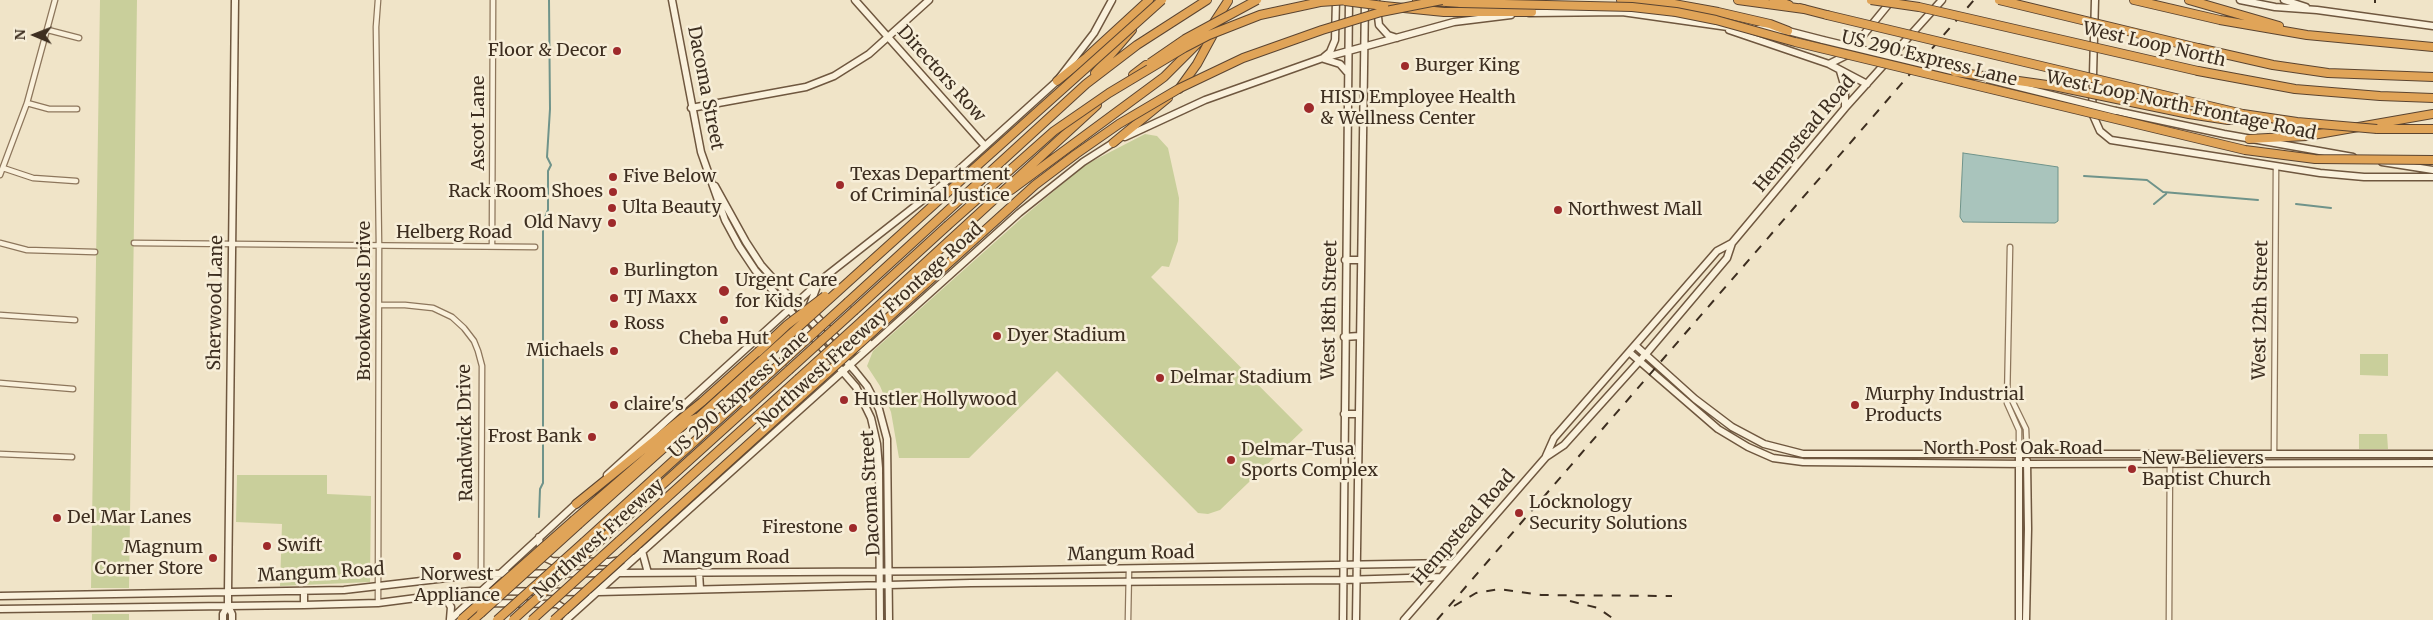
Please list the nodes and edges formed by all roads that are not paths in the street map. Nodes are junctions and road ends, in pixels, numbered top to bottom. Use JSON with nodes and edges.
{"nodes":[{"id":1,"x":55,"y":0,"type":"edge"},
{"id":2,"x":235,"y":0,"type":"edge"},
{"id":3,"x":378,"y":0,"type":"edge"},
{"id":4,"x":493,"y":0,"type":"edge"},
{"id":5,"x":672,"y":0,"type":"edge"},
{"id":6,"x":854,"y":0,"type":"edge"},
{"id":7,"x":928,"y":0,"type":"edge"},
{"id":8,"x":1112,"y":0,"type":"edge"},
{"id":9,"x":1151,"y":0,"type":"edge"},
{"id":10,"x":1162,"y":0,"type":"edge"},
{"id":11,"x":1207,"y":0,"type":"edge"},
{"id":12,"x":1228,"y":0,"type":"edge"},
{"id":13,"x":1257,"y":0,"type":"edge"},
{"id":14,"x":1344,"y":0,"type":"edge"},
{"id":15,"x":1365,"y":0,"type":"edge"},
{"id":16,"x":1376,"y":0,"type":"edge"},
{"id":17,"x":1417,"y":0,"type":"edge"},
{"id":18,"x":1442,"y":0,"type":"edge"},
{"id":19,"x":1621,"y":0,"type":"edge"},
{"id":20,"x":1738,"y":0,"type":"edge"},
{"id":21,"x":1774,"y":0,"type":"edge"},
{"id":22,"x":1870,"y":0,"type":"edge"},
{"id":23,"x":1894,"y":0,"type":"edge"},
{"id":24,"x":1942,"y":0,"type":"edge"},
{"id":25,"x":1999,"y":0,"type":"edge"},
{"id":26,"x":2095,"y":0,"type":"edge"},
{"id":27,"x":2134,"y":0,"type":"edge"},
{"id":28,"x":2189,"y":0,"type":"edge"},
{"id":29,"x":2240,"y":0,"type":"edge"},
{"id":30,"x":2284,"y":0,"type":"edge"},
{"id":31,"x":1919,"y":7,"type":"junction"},
{"id":32,"x":1804,"y":9,"type":"junction"},
{"id":33,"x":2317,"y":10,"type":"junction"},
{"id":34,"x":1532,"y":12,"type":"junction"},
{"id":35,"x":2433,"y":26,"type":"edge"},
{"id":36,"x":1716,"y":27,"type":"junction"},
{"id":37,"x":48,"y":30,"type":"junction"},
{"id":38,"x":1788,"y":31,"type":"junction"},
{"id":39,"x":2307,"y":35,"type":"junction"},
{"id":40,"x":887,"y":37,"type":"junction"},
{"id":41,"x":79,"y":38,"type":"dead end"},
{"id":42,"x":1397,"y":38,"type":"junction"},
{"id":43,"x":2433,"y":47,"type":"edge"},
{"id":44,"x":1364,"y":48,"type":"junction"},
{"id":45,"x":1348,"y":52,"type":"junction"},
{"id":46,"x":1323,"y":58,"type":"junction"},
{"id":47,"x":1829,"y":64,"type":"junction"},
{"id":48,"x":1840,"y":71,"type":"junction"},
{"id":49,"x":1955,"y":72,"type":"junction"},
{"id":50,"x":1347,"y":73,"type":"junction"},
{"id":51,"x":2433,"y":77,"type":"edge"},
{"id":52,"x":1057,"y":81,"type":"junction"},
{"id":53,"x":1086,"y":84,"type":"junction"},
{"id":54,"x":1867,"y":84,"type":"junction"},
{"id":55,"x":2433,"y":98,"type":"edge"},
{"id":56,"x":27,"y":103,"type":"junction"},
{"id":57,"x":691,"y":108,"type":"junction"},
{"id":58,"x":1845,"y":108,"type":"junction"},
{"id":59,"x":77,"y":109,"type":"dead end"},
{"id":60,"x":2433,"y":114,"type":"edge"},
{"id":61,"x":2274,"y":119,"type":"junction"},
{"id":62,"x":2433,"y":129,"type":"edge"},
{"id":63,"x":1348,"y":130,"type":"junction"},
{"id":64,"x":1361,"y":130,"type":"junction"},
{"id":65,"x":2249,"y":138,"type":"junction"},
{"id":66,"x":1113,"y":143,"type":"junction"},
{"id":67,"x":985,"y":146,"type":"junction"},
{"id":68,"x":2433,"y":160,"type":"edge"},
{"id":69,"x":3,"y":168,"type":"junction"},
{"id":70,"x":2276,"y":168,"type":"junction"},
{"id":71,"x":2433,"y":170,"type":"edge"},
{"id":72,"x":0,"y":175,"type":"edge"},
{"id":73,"x":2433,"y":177,"type":"edge"},
{"id":74,"x":76,"y":180,"type":"dead end"},
{"id":75,"x":712,"y":180,"type":"junction"},
{"id":76,"x":1347,"y":198,"type":"junction"},
{"id":77,"x":1361,"y":198,"type":"junction"},
{"id":78,"x":993,"y":202,"type":"junction"},
{"id":79,"x":746,"y":242,"type":"junction"},
{"id":80,"x":0,"y":243,"type":"edge"},
{"id":81,"x":134,"y":243,"type":"dead end"},
{"id":82,"x":232,"y":244,"type":"junction"},
{"id":83,"x":1732,"y":244,"type":"junction"},
{"id":84,"x":380,"y":246,"type":"junction"},
{"id":85,"x":492,"y":246,"type":"junction"},
{"id":86,"x":739,"y":246,"type":"junction"},
{"id":87,"x":534,"y":247,"type":"dead end"},
{"id":88,"x":2010,"y":247,"type":"dead end"},
{"id":89,"x":95,"y":252,"type":"dead end"},
{"id":90,"x":1345,"y":260,"type":"junction"},
{"id":91,"x":1360,"y":260,"type":"junction"},
{"id":92,"x":868,"y":264,"type":"junction"},
{"id":93,"x":820,"y":281,"type":"junction"},
{"id":94,"x":379,"y":305,"type":"junction"},
{"id":95,"x":795,"y":305,"type":"junction"},
{"id":96,"x":789,"y":310,"type":"junction"},
{"id":97,"x":0,"y":315,"type":"edge"},
{"id":98,"x":902,"y":318,"type":"junction"},
{"id":99,"x":75,"y":320,"type":"dead end"},
{"id":100,"x":1359,"y":336,"type":"junction"},
{"id":101,"x":1344,"y":337,"type":"junction"},
{"id":102,"x":1635,"y":345,"type":"junction"},
{"id":103,"x":1629,"y":352,"type":"junction"},
{"id":104,"x":1645,"y":355,"type":"junction"},
{"id":105,"x":1639,"y":361,"type":"junction"},
{"id":106,"x":851,"y":366,"type":"junction"},
{"id":107,"x":844,"y":372,"type":"junction"},
{"id":108,"x":0,"y":383,"type":"edge"},
{"id":109,"x":73,"y":389,"type":"dead end"},
{"id":110,"x":2007,"y":391,"type":"junction"},
{"id":111,"x":1344,"y":414,"type":"junction"},
{"id":112,"x":1358,"y":414,"type":"junction"},
{"id":113,"x":699,"y":417,"type":"junction"},
{"id":114,"x":2019,"y":453,"type":"junction"},
{"id":115,"x":0,"y":454,"type":"edge"},
{"id":116,"x":2027,"y":454,"type":"junction"},
{"id":117,"x":2170,"y":454,"type":"junction"},
{"id":118,"x":2274,"y":454,"type":"junction"},
{"id":119,"x":2433,"y":454,"type":"edge"},
{"id":120,"x":72,"y":457,"type":"dead end"},
{"id":121,"x":1546,"y":457,"type":"junction"},
{"id":122,"x":2170,"y":463,"type":"junction"},
{"id":123,"x":2433,"y":463,"type":"edge"},
{"id":124,"x":2023,"y":464,"type":"junction"},
{"id":125,"x":1343,"y":472,"type":"junction"},
{"id":126,"x":1357,"y":472,"type":"junction"},
{"id":127,"x":576,"y":504,"type":"junction"},
{"id":128,"x":539,"y":537,"type":"junction"},
{"id":129,"x":642,"y":551,"type":"junction"},
{"id":130,"x":635,"y":558,"type":"junction"},
{"id":131,"x":1453,"y":563,"type":"junction"},
{"id":132,"x":1357,"y":566,"type":"junction"},
{"id":133,"x":1342,"y":567,"type":"junction"},
{"id":134,"x":1253,"y":568,"type":"junction"},
{"id":135,"x":1129,"y":569,"type":"junction"},
{"id":136,"x":1047,"y":570,"type":"junction"},
{"id":137,"x":648,"y":572,"type":"junction"},
{"id":138,"x":699,"y":572,"type":"junction"},
{"id":139,"x":880,"y":572,"type":"junction"},
{"id":140,"x":889,"y":572,"type":"junction"},
{"id":141,"x":970,"y":572,"type":"junction"},
{"id":142,"x":501,"y":573,"type":"junction"},
{"id":143,"x":619,"y":573,"type":"junction"},
{"id":144,"x":790,"y":573,"type":"junction"},
{"id":145,"x":481,"y":574,"type":"junction"},
{"id":146,"x":1441,"y":577,"type":"junction"},
{"id":147,"x":1253,"y":580,"type":"junction"},
{"id":148,"x":1342,"y":580,"type":"junction"},
{"id":149,"x":1356,"y":580,"type":"junction"},
{"id":150,"x":1129,"y":582,"type":"junction"},
{"id":151,"x":971,"y":583,"type":"junction"},
{"id":152,"x":1047,"y":583,"type":"junction"},
{"id":153,"x":791,"y":586,"type":"junction"},
{"id":154,"x":880,"y":586,"type":"junction"},
{"id":155,"x":889,"y":586,"type":"junction"},
{"id":156,"x":378,"y":587,"type":"junction"},
{"id":157,"x":700,"y":589,"type":"junction"},
{"id":158,"x":304,"y":591,"type":"junction"},
{"id":159,"x":482,"y":591,"type":"junction"},
{"id":160,"x":228,"y":592,"type":"junction"},
{"id":161,"x":598,"y":592,"type":"junction"},
{"id":162,"x":152,"y":594,"type":"junction"},
{"id":163,"x":443,"y":595,"type":"junction"},
{"id":164,"x":0,"y":596,"type":"edge"},
{"id":165,"x":378,"y":603,"type":"junction"},
{"id":166,"x":304,"y":605,"type":"junction"},
{"id":167,"x":152,"y":606,"type":"junction"},
{"id":168,"x":228,"y":606,"type":"junction"},
{"id":169,"x":466,"y":607,"type":"junction"},
{"id":170,"x":0,"y":609,"type":"edge"},
{"id":171,"x":461,"y":619,"type":"edge"},
{"id":172,"x":223,"y":620,"type":"edge"},
{"id":173,"x":232,"y":620,"type":"edge"},
{"id":174,"x":450,"y":620,"type":"edge"},
{"id":175,"x":473,"y":620,"type":"edge"},
{"id":176,"x":497,"y":620,"type":"edge"},
{"id":177,"x":513,"y":620,"type":"edge"},
{"id":178,"x":532,"y":620,"type":"edge"},
{"id":179,"x":554,"y":620,"type":"edge"},
{"id":180,"x":562,"y":620,"type":"edge"},
{"id":181,"x":566,"y":620,"type":"edge"},
{"id":182,"x":880,"y":620,"type":"edge"},
{"id":183,"x":889,"y":620,"type":"edge"},
{"id":184,"x":1128,"y":620,"type":"edge"},
{"id":185,"x":1343,"y":620,"type":"edge"},
{"id":186,"x":1356,"y":620,"type":"edge"},
{"id":187,"x":1404,"y":620,"type":"edge"},
{"id":188,"x":2019,"y":620,"type":"edge"},
{"id":189,"x":2026,"y":620,"type":"edge"},
{"id":190,"x":2169,"y":620,"type":"edge"}],
"edges":[{"from":1,"to":37,"type":"street"},
{"from":2,"to":82,"type":"main road","name":"Sherwood Lane"},
{"from":3,"to":84,"type":"street","name":"Brookwoods Drive"},
{"from":4,"to":85,"type":"street","name":"Ascot Lane"},
{"from":5,"to":57,"type":"main road","name":"Dacoma Street"},
{"from":6,"to":40,"type":"main road","name":"Directors Row"},
{"from":7,"to":40,"type":"main road"},
{"from":8,"to":52,"type":"main road"},
{"from":9,"to":52,"type":"highway"},
{"from":9,"to":53,"type":"highway","bridge":true},
{"from":10,"to":92,"type":"highway","bridge":true},
{"from":11,"to":53,"type":"highway"},
{"from":12,"to":66,"type":"highway"},
{"from":12,"to":78,"type":"highway"},
{"from":13,"to":78,"type":"highway","name":"Northwest Freeway","bridge":true},
{"from":14,"to":34,"type":"highway","name":"US 290 Express Lane","bridge":true},
{"from":14,"to":45,"type":"main road","name":"West 18th Street"},
{"from":14,"to":46,"type":"main road"},
{"from":14,"to":177,"type":"highway","name":"US 290 Express Lane","bridge":true},
{"from":15,"to":44,"type":"main road","name":"West 18th Street"},
{"from":16,"to":42,"type":"main road"},
{"from":17,"to":68,"type":"highway","name":"US 290 Express Lane","bridge":true},
{"from":18,"to":179,"type":"highway","bridge":true},
{"from":19,"to":38,"type":"highway"},
{"from":20,"to":32,"type":"highway"},
{"from":21,"to":32,"type":"highway"},
{"from":22,"to":31,"type":"highway","name":"West Loop North","bridge":true},
{"from":23,"to":31,"type":"highway","bridge":true},
{"from":23,"to":47,"type":"main road"},
{"from":24,"to":54,"type":"main road","name":"Hempstead Road"},
{"from":25,"to":51,"type":"highway","name":"West Loop North","bridge":true},
{"from":26,"to":70,"type":"main road"},
{"from":27,"to":39,"type":"highway"},
{"from":28,"to":39,"type":"highway"},
{"from":29,"to":33,"type":"main road"},
{"from":30,"to":33,"type":"main road"},
{"from":31,"to":55,"type":"highway","name":"West Loop North","bridge":true},
{"from":32,"to":61,"type":"highway","bridge":true},
{"from":33,"to":35,"type":"main road"},
{"from":34,"to":36,"type":"main road","name":"West Loop North Frontage Road"},
{"from":34,"to":42,"type":"main road","name":"West Loop North Frontage Road"},
{"from":36,"to":38,"type":"main road","name":"West Loop North Frontage Road"},
{"from":36,"to":47,"type":"main road"},
{"from":37,"to":41,"type":"street"},
{"from":37,"to":56,"type":"street"},
{"from":38,"to":49,"type":"main road","name":"West Loop North Frontage Road","bridge":true},
{"from":39,"to":43,"type":"highway"},
{"from":40,"to":57,"type":"main road"},
{"from":40,"to":67,"type":"main road","name":"Directors Row"},
{"from":42,"to":44,"type":"main road","name":"West Loop North Frontage Road"},
{"from":44,"to":45,"type":"main road","name":"Northwest Freeway Frontage Road"},
{"from":44,"to":64,"type":"main road","name":"West 18th Street"},
{"from":45,"to":46,"type":"main road","name":"Northwest Freeway Frontage Road"},
{"from":45,"to":50,"type":"main road","name":"West 18th Street"},
{"from":46,"to":50,"type":"main road"},
{"from":46,"to":66,"type":"main road","name":"Northwest Freeway Frontage Road"},
{"from":47,"to":48,"type":"main road"},
{"from":48,"to":54,"type":"main road"},
{"from":48,"to":58,"type":"main road"},
{"from":49,"to":61,"type":"highway","bridge":true},
{"from":49,"to":65,"type":"main road","name":"West Loop North Frontage Road","bridge":true},
{"from":50,"to":63,"type":"main road","name":"West 18th Street"},
{"from":52,"to":67,"type":"main road"},
{"from":53,"to":176,"type":"highway","name":"Northwest Freeway","bridge":true},
{"from":54,"to":58,"type":"main road","name":"Hempstead Road"},
{"from":56,"to":59,"type":"street"},
{"from":56,"to":69,"type":"street"},
{"from":57,"to":75,"type":"main road","name":"Dacoma Street"},
{"from":58,"to":83,"type":"main road","name":"Hempstead Road"},
{"from":60,"to":65,"type":"highway"},
{"from":61,"to":62,"type":"highway","bridge":true},
{"from":63,"to":64,"type":"main road"},
{"from":63,"to":76,"type":"main road","name":"West 18th Street"},
{"from":64,"to":77,"type":"main road","name":"West 18th Street"},
{"from":65,"to":71,"type":"main road","name":"West Loop North Frontage Road"},
{"from":66,"to":98,"type":"main road","name":"Northwest Freeway Frontage Road"},
{"from":67,"to":93,"type":"main road"},
{"from":69,"to":72,"type":"street"},
{"from":69,"to":74,"type":"street"},
{"from":70,"to":73,"type":"main road"},
{"from":70,"to":118,"type":"street","name":"West 12th Street"},
{"from":75,"to":79,"type":"main road","name":"Dacoma Street"},
{"from":75,"to":86,"type":"main road","name":"Dacoma Street"},
{"from":76,"to":77,"type":"main road"},
{"from":76,"to":90,"type":"main road","name":"West 18th Street"},
{"from":77,"to":91,"type":"main road","name":"West 18th Street"},
{"from":78,"to":178,"type":"highway","name":"Northwest Freeway","bridge":true},
{"from":79,"to":86,"type":"main road"},
{"from":79,"to":95,"type":"main road","name":"Dacoma Street"},
{"from":80,"to":89,"type":"street"},
{"from":81,"to":82,"type":"street","name":"Helberg Road"},
{"from":82,"to":84,"type":"street","name":"Helberg Road"},
{"from":82,"to":160,"type":"main road","name":"Sherwood Lane"},
{"from":83,"to":102,"type":"main road","name":"Hempstead Road"},
{"from":83,"to":104,"type":"main road","name":"Hempstead Road"},
{"from":84,"to":85,"type":"street","name":"Helberg Road"},
{"from":84,"to":94,"type":"street","name":"Brookwoods Drive"},
{"from":85,"to":87,"type":"street","name":"Helberg Road"},
{"from":86,"to":96,"type":"main road","name":"Dacoma Street"},
{"from":88,"to":110,"type":"street"},
{"from":90,"to":91,"type":"main road"},
{"from":90,"to":101,"type":"main road","name":"West 18th Street"},
{"from":91,"to":100,"type":"main road","name":"West 18th Street"},
{"from":92,"to":113,"type":"highway","bridge":true},
{"from":92,"to":127,"type":"highway","bridge":true},
{"from":93,"to":95,"type":"main road"},
{"from":93,"to":98,"type":"main road"},
{"from":94,"to":145,"type":"street","name":"Randwick Drive"},
{"from":94,"to":156,"type":"street","name":"Brookwoods Drive"},
{"from":95,"to":96,"type":"main road"},
{"from":95,"to":106,"type":"main road","name":"Dacoma Street"},
{"from":96,"to":107,"type":"main road","name":"Dacoma Street"},
{"from":96,"to":127,"type":"main road"},
{"from":97,"to":99,"type":"street"},
{"from":98,"to":106,"type":"main road","name":"Northwest Freeway Frontage Road"},
{"from":100,"to":101,"type":"main road"},
{"from":100,"to":112,"type":"main road","name":"West 18th Street"},
{"from":101,"to":111,"type":"main road","name":"West 18th Street"},
{"from":102,"to":103,"type":"main road","name":"Hempstead Road"},
{"from":102,"to":104,"type":"main road","name":"North Post Oak Road"},
{"from":103,"to":105,"type":"main road","name":"North Post Oak Road"},
{"from":103,"to":121,"type":"main road","name":"Hempstead Road"},
{"from":104,"to":105,"type":"main road","name":"Hempstead Road"},
{"from":104,"to":114,"type":"main road","name":"North Post Oak Road"},
{"from":105,"to":121,"type":"main road","name":"Hempstead Road"},
{"from":105,"to":124,"type":"main road","name":"North Post Oak Road"},
{"from":106,"to":107,"type":"main road","name":"Northwest Freeway Frontage Road"},
{"from":106,"to":140,"type":"main road","name":"Dacoma Street"},
{"from":107,"to":129,"type":"main road","name":"Northwest Freeway Frontage Road"},
{"from":107,"to":139,"type":"main road","name":"Dacoma Street"},
{"from":108,"to":109,"type":"street"},
{"from":110,"to":114,"type":"street"},
{"from":110,"to":116,"type":"street"},
{"from":111,"to":112,"type":"main road"},
{"from":111,"to":125,"type":"main road","name":"West 18th Street"},
{"from":112,"to":126,"type":"main road","name":"West 18th Street"},
{"from":113,"to":171,"type":"highway","bridge":true},
{"from":113,"to":175,"type":"highway","bridge":true},
{"from":114,"to":116,"type":"main road","name":"North Post Oak Road"},
{"from":114,"to":124,"type":"main road"},
{"from":115,"to":120,"type":"street"},
{"from":116,"to":117,"type":"main road","name":"North Post Oak Road"},
{"from":116,"to":124,"type":"main road"},
{"from":117,"to":118,"type":"main road","name":"North Post Oak Road"},
{"from":117,"to":122,"type":"street"},
{"from":118,"to":119,"type":"main road","name":"North Post Oak Road"},
{"from":121,"to":131,"type":"main road","name":"Hempstead Road"},
{"from":122,"to":123,"type":"main road","name":"North Post Oak Road"},
{"from":122,"to":124,"type":"main road","name":"North Post Oak Road"},
{"from":122,"to":190,"type":"street"},
{"from":124,"to":188,"type":"main road"},
{"from":124,"to":189,"type":"main road"},
{"from":125,"to":126,"type":"main road"},
{"from":125,"to":133,"type":"main road","name":"West 18th Street"},
{"from":126,"to":132,"type":"main road","name":"West 18th Street"},
{"from":127,"to":128,"type":"main road"},
{"from":128,"to":130,"type":"main road"},
{"from":128,"to":142,"type":"main road"},
{"from":129,"to":130,"type":"main road","name":"Northwest Freeway Frontage Road"},
{"from":129,"to":137,"type":"main road"},
{"from":130,"to":143,"type":"main road","name":"Northwest Freeway Frontage Road"},
{"from":131,"to":132,"type":"main road","name":"Mangum Road"},
{"from":131,"to":146,"type":"main road","name":"Hempstead Road"},
{"from":132,"to":133,"type":"main road","name":"Mangum Road"},
{"from":132,"to":149,"type":"main road","name":"West 18th Street"},
{"from":133,"to":134,"type":"main road","name":"Mangum Road"},
{"from":133,"to":148,"type":"main road","name":"West 18th Street"},
{"from":134,"to":135,"type":"main road","name":"Mangum Road"},
{"from":134,"to":147,"type":"main road"},
{"from":135,"to":136,"type":"main road","name":"Mangum Road"},
{"from":135,"to":150,"type":"street"},
{"from":136,"to":141,"type":"main road","name":"Mangum Road"},
{"from":136,"to":152,"type":"main road"},
{"from":137,"to":138,"type":"main road","name":"Mangum Road"},
{"from":137,"to":143,"type":"main road","name":"Mangum Road"},
{"from":138,"to":144,"type":"main road","name":"Mangum Road"},
{"from":138,"to":157,"type":"main road"},
{"from":139,"to":140,"type":"main road","name":"Mangum Road"},
{"from":139,"to":144,"type":"main road","name":"Mangum Road"},
{"from":139,"to":154,"type":"main road","name":"Dacoma Street"},
{"from":140,"to":141,"type":"main road","name":"Mangum Road"},
{"from":140,"to":155,"type":"main road","name":"Dacoma Street"},
{"from":141,"to":151,"type":"main road"},
{"from":142,"to":143,"type":"main road","name":"Mangum Road"},
{"from":142,"to":145,"type":"main road","name":"Mangum Road"},
{"from":142,"to":159,"type":"main road"},
{"from":143,"to":161,"type":"main road","name":"Northwest Freeway Frontage Road"},
{"from":144,"to":153,"type":"main road"},
{"from":145,"to":156,"type":"main road","name":"Mangum Road"},
{"from":146,"to":149,"type":"main road","name":"Mangum Road"},
{"from":146,"to":187,"type":"main road","name":"Hempstead Road"},
{"from":147,"to":148,"type":"main road","name":"Mangum Road"},
{"from":147,"to":150,"type":"main road","name":"Mangum Road"},
{"from":148,"to":149,"type":"main road","name":"Mangum Road"},
{"from":148,"to":185,"type":"main road","name":"West 18th Street"},
{"from":149,"to":186,"type":"main road","name":"West 18th Street"},
{"from":150,"to":152,"type":"main road","name":"Mangum Road"},
{"from":150,"to":184,"type":"street"},
{"from":151,"to":152,"type":"main road","name":"Mangum Road"},
{"from":151,"to":155,"type":"main road","name":"Mangum Road"},
{"from":153,"to":154,"type":"main road","name":"Mangum Road"},
{"from":153,"to":157,"type":"main road","name":"Mangum Road"},
{"from":154,"to":155,"type":"main road","name":"Mangum Road"},
{"from":154,"to":182,"type":"main road","name":"Dacoma Street"},
{"from":155,"to":183,"type":"main road","name":"Dacoma Street"},
{"from":156,"to":158,"type":"main road","name":"Mangum Road"},
{"from":156,"to":165,"type":"street","name":"Brookwoods Drive"},
{"from":157,"to":161,"type":"main road","name":"Mangum Road"},
{"from":158,"to":160,"type":"main road","name":"Mangum Road"},
{"from":158,"to":166,"type":"main road"},
{"from":159,"to":161,"type":"main road","name":"Mangum Road"},
{"from":159,"to":163,"type":"main road","name":"Mangum Road"},
{"from":159,"to":169,"type":"main road"},
{"from":160,"to":162,"type":"main road","name":"Mangum Road"},
{"from":160,"to":168,"type":"main road","name":"Sherwood Lane"},
{"from":161,"to":181,"type":"main road","name":"Northwest Freeway Frontage Road"},
{"from":162,"to":164,"type":"main road","name":"Mangum Road"},
{"from":162,"to":167,"type":"main road"},
{"from":163,"to":165,"type":"main road","name":"Mangum Road"},
{"from":163,"to":174,"type":"main road"},
{"from":165,"to":166,"type":"main road","name":"Mangum Road"},
{"from":166,"to":168,"type":"main road","name":"Mangum Road"},
{"from":167,"to":168,"type":"main road","name":"Mangum Road"},
{"from":167,"to":170,"type":"main road","name":"Mangum Road"},
{"from":168,"to":172,"type":"main road","name":"Sherwood Lane"},
{"from":168,"to":173,"type":"main road","name":"Sherwood Lane"},
{"from":169,"to":174,"type":"main road"},
{"from":169,"to":180,"type":"main road"}]}
